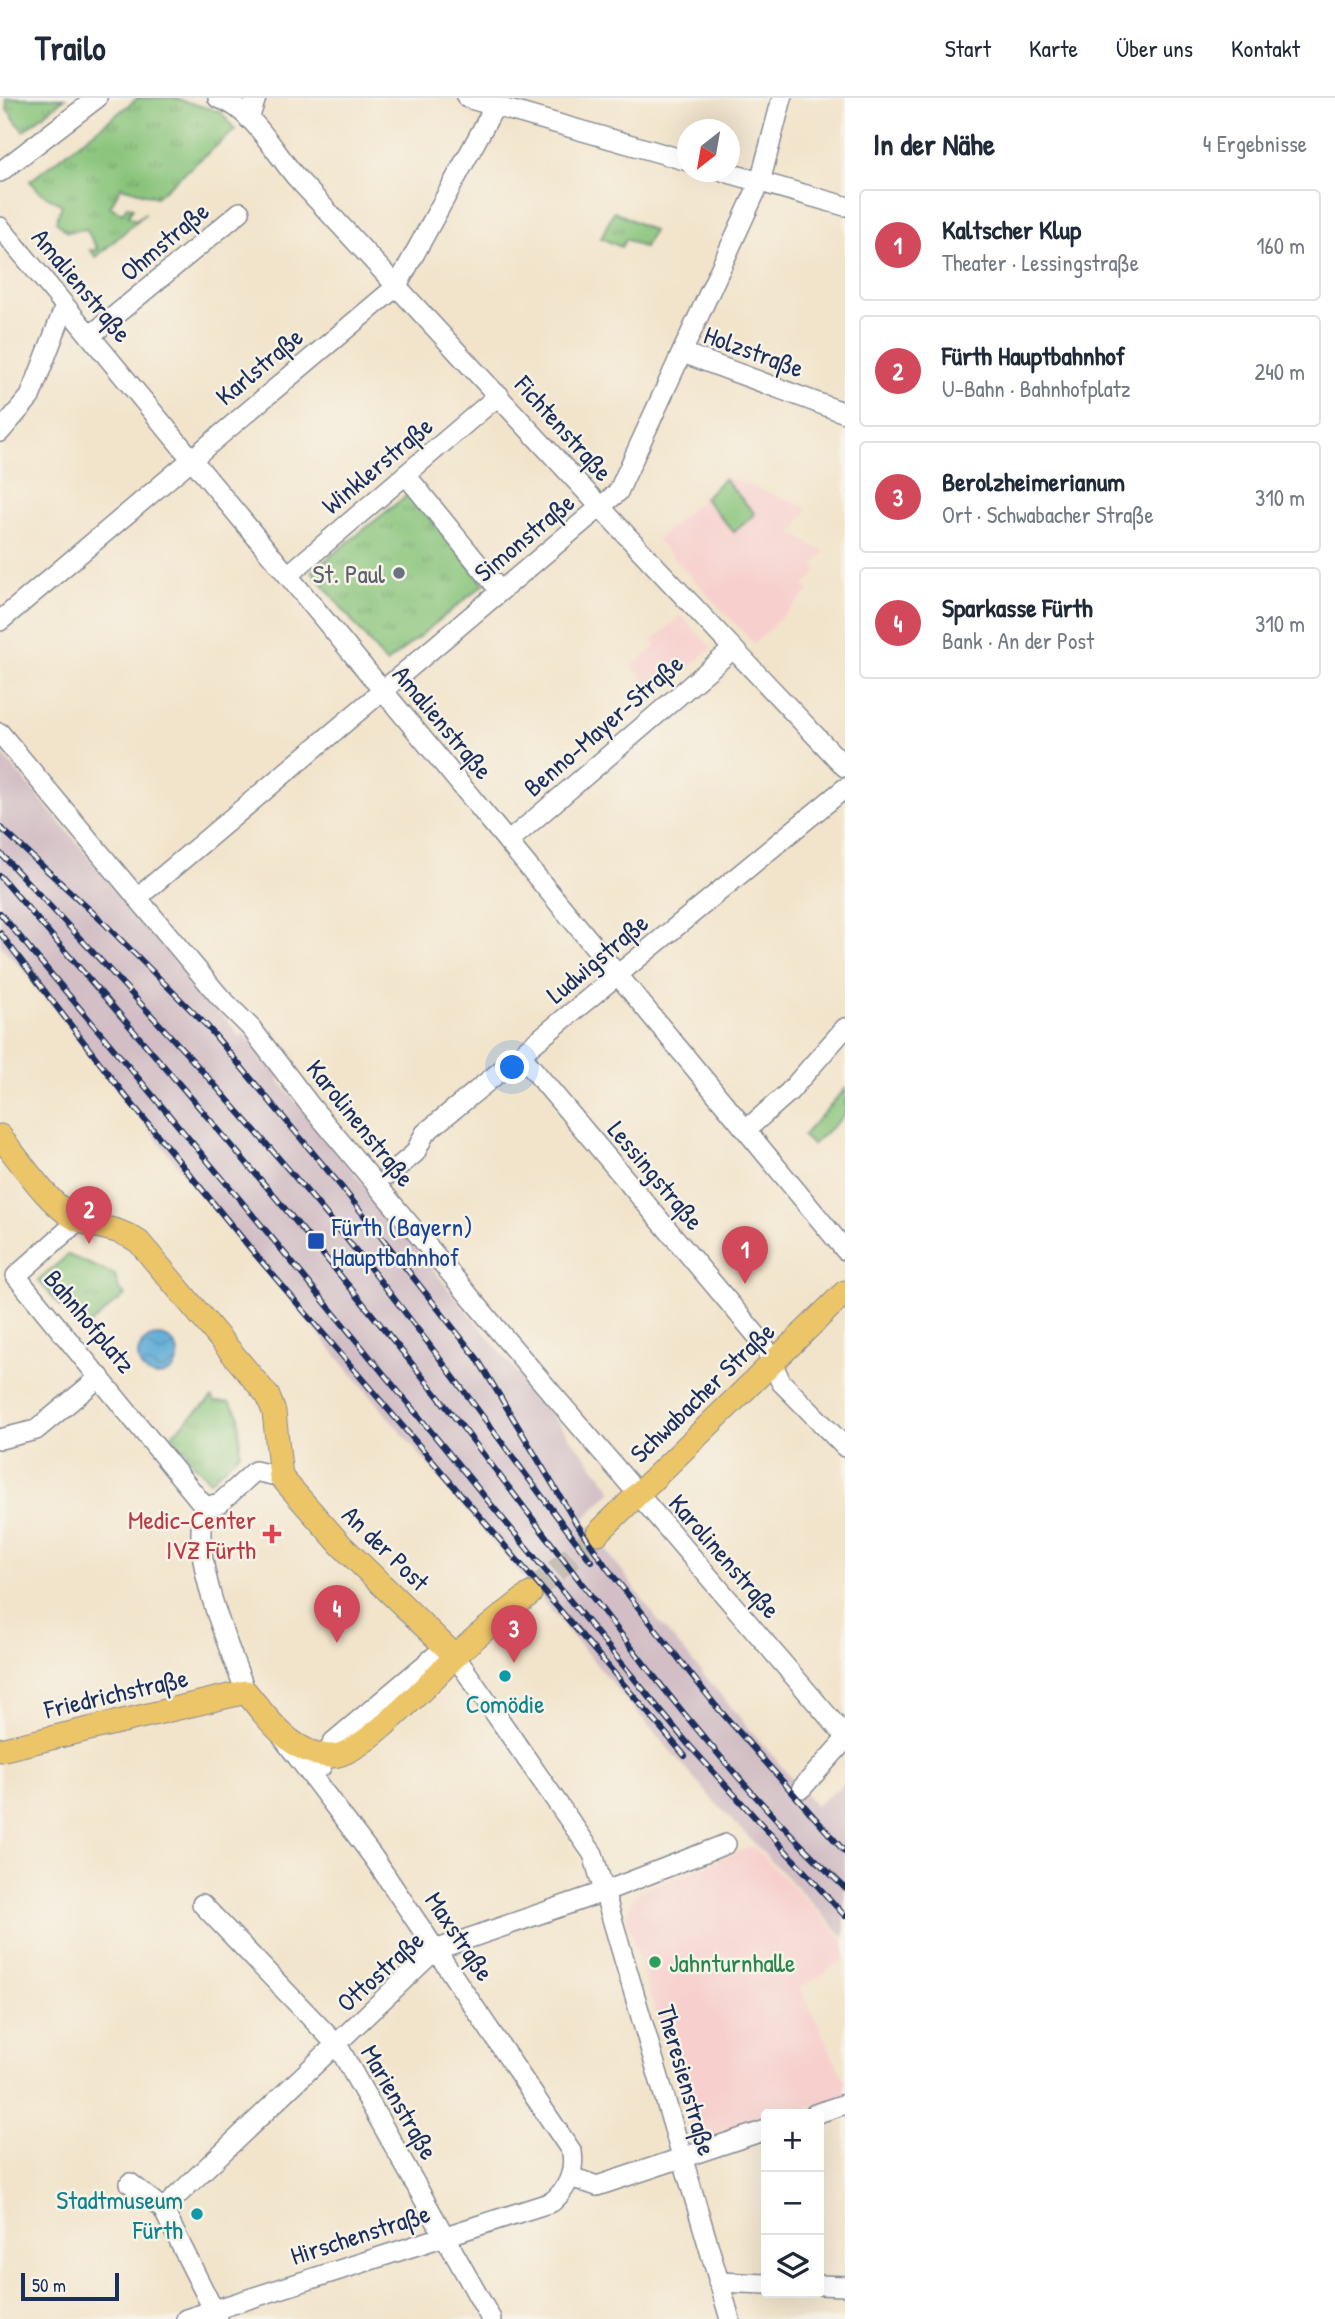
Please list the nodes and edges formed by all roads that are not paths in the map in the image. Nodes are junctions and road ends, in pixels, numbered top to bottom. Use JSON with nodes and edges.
{"nodes":[{"id":1,"x":97,"y":98,"type":"edge"},
{"id":2,"x":218,"y":98,"type":"edge"},
{"id":3,"x":256,"y":98,"type":"edge"},
{"id":4,"x":467,"y":98,"type":"edge"},
{"id":5,"x":782,"y":98,"type":"edge"},
{"id":6,"x":495,"y":106,"type":"junction"},
{"id":7,"x":249,"y":118,"type":"junction"},
{"id":8,"x":677,"y":158,"type":"edge"},
{"id":9,"x":0,"y":172,"type":"edge"},
{"id":10,"x":740,"y":176,"type":"edge"},
{"id":11,"x":760,"y":182,"type":"junction"},
{"id":12,"x":845,"y":206,"type":"edge"},
{"id":13,"x":240,"y":212,"type":"dead end"},
{"id":14,"x":0,"y":227,"type":"edge"},
{"id":15,"x":397,"y":286,"type":"junction"},
{"id":16,"x":65,"y":306,"type":"junction"},
{"id":17,"x":90,"y":336,"type":"junction"},
{"id":18,"x":683,"y":353,"type":"junction"},
{"id":19,"x":499,"y":395,"type":"junction"},
{"id":20,"x":845,"y":413,"type":"edge"},
{"id":21,"x":0,"y":432,"type":"edge"},
{"id":22,"x":191,"y":457,"type":"junction"},
{"id":23,"x":406,"y":475,"type":"junction"},
{"id":24,"x":601,"y":508,"type":"junction"},
{"id":25,"x":288,"y":575,"type":"junction"},
{"id":26,"x":500,"y":591,"type":"junction"},
{"id":27,"x":0,"y":621,"type":"edge"},
{"id":28,"x":733,"y":649,"type":"junction"},
{"id":29,"x":382,"y":690,"type":"junction"},
{"id":30,"x":0,"y":733,"type":"edge"},
{"id":31,"x":845,"y":767,"type":"edge"},
{"id":32,"x":845,"y":788,"type":"edge"},
{"id":33,"x":508,"y":842,"type":"junction"},
{"id":34,"x":137,"y":898,"type":"junction"},
{"id":35,"x":618,"y":976,"type":"junction"},
{"id":36,"x":845,"y":1028,"type":"edge"},
{"id":37,"x":521,"y":1055,"type":"junction"},
{"id":38,"x":746,"y":1130,"type":"junction"},
{"id":39,"x":0,"y":1136,"type":"edge"},
{"id":40,"x":390,"y":1174,"type":"dead end"},
{"id":41,"x":79,"y":1220,"type":"junction"},
{"id":42,"x":845,"y":1250,"type":"edge"},
{"id":43,"x":845,"y":1292,"type":"edge"},
{"id":44,"x":772,"y":1364,"type":"junction"},
{"id":45,"x":100,"y":1377,"type":"junction"},
{"id":46,"x":0,"y":1439,"type":"edge"},
{"id":47,"x":845,"y":1447,"type":"edge"},
{"id":48,"x":281,"y":1477,"type":"junction"},
{"id":49,"x":637,"y":1493,"type":"junction"},
{"id":50,"x":203,"y":1514,"type":"junction"},
{"id":51,"x":598,"y":1533,"type":"tunnel mouth"},
{"id":52,"x":530,"y":1594,"type":"tunnel mouth"},
{"id":53,"x":455,"y":1656,"type":"junction"},
{"id":54,"x":246,"y":1692,"type":"junction"},
{"id":55,"x":281,"y":1734,"type":"junction"},
{"id":56,"x":845,"y":1738,"type":"edge"},
{"id":57,"x":0,"y":1751,"type":"edge"},
{"id":58,"x":349,"y":1753,"type":"junction"},
{"id":59,"x":325,"y":1755,"type":"junction"},
{"id":60,"x":322,"y":1786,"type":"junction"},
{"id":61,"x":802,"y":1788,"type":"dead end"},
{"id":62,"x":726,"y":1844,"type":"dead end"},
{"id":63,"x":606,"y":1891,"type":"junction"},
{"id":64,"x":202,"y":1904,"type":"dead end"},
{"id":65,"x":435,"y":1950,"type":"junction"},
{"id":66,"x":338,"y":2046,"type":"junction"},
{"id":67,"x":845,"y":2104,"type":"edge"},
{"id":68,"x":824,"y":2111,"type":"edge"},
{"id":69,"x":761,"y":2132,"type":"edge"},
{"id":70,"x":682,"y":2158,"type":"junction"},
{"id":71,"x":571,"y":2177,"type":"junction"},
{"id":72,"x":130,"y":2183,"type":"dead end"},
{"id":73,"x":163,"y":2209,"type":"junction"},
{"id":74,"x":446,"y":2234,"type":"junction"},
{"id":75,"x":718,"y":2282,"type":"junction"},
{"id":76,"x":761,"y":2284,"type":"edge"},
{"id":77,"x":824,"y":2285,"type":"edge"},
{"id":78,"x":845,"y":2286,"type":"edge"},
{"id":79,"x":216,"y":2314,"type":"edge"},
{"id":80,"x":186,"y":2319,"type":"edge"},
{"id":81,"x":491,"y":2319,"type":"edge"},
{"id":82,"x":730,"y":2319,"type":"edge"}],
"edges":[{"from":1,"to":9,"type":"street"},
{"from":2,"to":7,"type":"street","name":"Fichtenstraße"},
{"from":3,"to":7,"type":"street"},
{"from":4,"to":6,"type":"street"},
{"from":5,"to":11,"type":"street","name":"Simonstraße"},
{"from":6,"to":8,"type":"street"},
{"from":6,"to":15,"type":"street","name":"Karlstraße"},
{"from":7,"to":15,"type":"street","name":"Fichtenstraße"},
{"from":10,"to":11,"type":"street"},
{"from":11,"to":12,"type":"street"},
{"from":11,"to":18,"type":"street","name":"Simonstraße"},
{"from":13,"to":17,"type":"street","name":"Ohmstraße"},
{"from":14,"to":16,"type":"street","name":"Amalienstraße"},
{"from":15,"to":19,"type":"street","name":"Fichtenstraße"},
{"from":15,"to":22,"type":"street","name":"Karlstraße"},
{"from":16,"to":17,"type":"street","name":"Amalienstraße"},
{"from":16,"to":21,"type":"street"},
{"from":17,"to":22,"type":"street","name":"Amalienstraße"},
{"from":18,"to":20,"type":"street","name":"Holzstraße"},
{"from":18,"to":24,"type":"street","name":"Simonstraße"},
{"from":19,"to":23,"type":"street","name":"Winklerstraße"},
{"from":19,"to":24,"type":"street","name":"Fichtenstraße"},
{"from":22,"to":25,"type":"street","name":"Amalienstraße"},
{"from":22,"to":27,"type":"street","name":"Karlstraße"},
{"from":23,"to":25,"type":"street","name":"Winklerstraße"},
{"from":23,"to":26,"type":"street"},
{"from":24,"to":26,"type":"street","name":"Simonstraße"},
{"from":24,"to":28,"type":"street","name":"Fichtenstraße"},
{"from":25,"to":29,"type":"street","name":"Amalienstraße"},
{"from":26,"to":29,"type":"street","name":"Simonstraße"},
{"from":28,"to":31,"type":"street","name":"Fichtenstraße"},
{"from":28,"to":33,"type":"street","name":"Benno-Mayer-Straße"},
{"from":29,"to":33,"type":"street","name":"Amalienstraße"},
{"from":29,"to":34,"type":"street","name":"Simonstraße"},
{"from":30,"to":34,"type":"street","name":"Karolinenstraße"},
{"from":32,"to":35,"type":"street","name":"Ludwigstraße"},
{"from":33,"to":35,"type":"street","name":"Amalienstraße"},
{"from":34,"to":49,"type":"street","name":"Karolinenstraße"},
{"from":35,"to":37,"type":"street","name":"Ludwigstraße"},
{"from":35,"to":38,"type":"street","name":"Amalienstraße"},
{"from":36,"to":38,"type":"street"},
{"from":37,"to":40,"type":"street","name":"Ludwigstraße"},
{"from":37,"to":44,"type":"street","name":"Lessingstraße"},
{"from":38,"to":42,"type":"street","name":"Amalienstraße"},
{"from":39,"to":41,"type":"main road"},
{"from":41,"to":45,"type":"street","name":"Bahnhofplatz"},
{"from":41,"to":48,"type":"main road"},
{"from":43,"to":44,"type":"main road","name":"Schwabacher Straße"},
{"from":44,"to":47,"type":"street","name":"Lessingstraße"},
{"from":44,"to":49,"type":"main road","name":"Schwabacher Straße"},
{"from":45,"to":46,"type":"street"},
{"from":45,"to":50,"type":"street","name":"Bahnhofplatz"},
{"from":48,"to":50,"type":"street"},
{"from":48,"to":53,"type":"main road","name":"An der Post"},
{"from":49,"to":51,"type":"main road","name":"Schwabacher Straße"},
{"from":49,"to":56,"type":"street","name":"Karolinenstraße"},
{"from":50,"to":54,"type":"street","name":"Maxstraße"},
{"from":52,"to":53,"type":"main road"},
{"from":53,"to":58,"type":"main road"},
{"from":53,"to":59,"type":"street"},
{"from":53,"to":63,"type":"street","name":"Theresienstraße"},
{"from":54,"to":55,"type":"main road","name":"Maxstraße"},
{"from":54,"to":57,"type":"main road","name":"Friedrichstraße"},
{"from":55,"to":59,"type":"main road","name":"Maxstraße"},
{"from":55,"to":60,"type":"street","name":"Maxstraße"},
{"from":56,"to":61,"type":"street"},
{"from":58,"to":59,"type":"main road"},
{"from":58,"to":60,"type":"street"},
{"from":59,"to":60,"type":"street"},
{"from":60,"to":65,"type":"street","name":"Maxstraße"},
{"from":62,"to":63,"type":"street","name":"Ottostraße"},
{"from":63,"to":65,"type":"street","name":"Ottostraße"},
{"from":63,"to":70,"type":"street","name":"Theresienstraße"},
{"from":64,"to":66,"type":"street","name":"Marienstraße"},
{"from":65,"to":66,"type":"street","name":"Ottostraße"},
{"from":65,"to":71,"type":"street","name":"Maxstraße"},
{"from":66,"to":73,"type":"street","name":"Ottostraße"},
{"from":66,"to":74,"type":"street","name":"Marienstraße"},
{"from":67,"to":68,"type":"street"},
{"from":69,"to":70,"type":"street"},
{"from":70,"to":71,"type":"street"},
{"from":70,"to":75,"type":"street","name":"Theresienstraße"},
{"from":71,"to":74,"type":"street","name":"Hirschenstraße"},
{"from":72,"to":73,"type":"street"},
{"from":73,"to":79,"type":"street"},
{"from":74,"to":79,"type":"street","name":"Hirschenstraße"},
{"from":74,"to":81,"type":"street","name":"Marienstraße"},
{"from":75,"to":76,"type":"street"},
{"from":75,"to":82,"type":"street","name":"Theresienstraße"},
{"from":77,"to":78,"type":"street"},
{"from":79,"to":80,"type":"street","name":"Hirschenstraße"}]}
